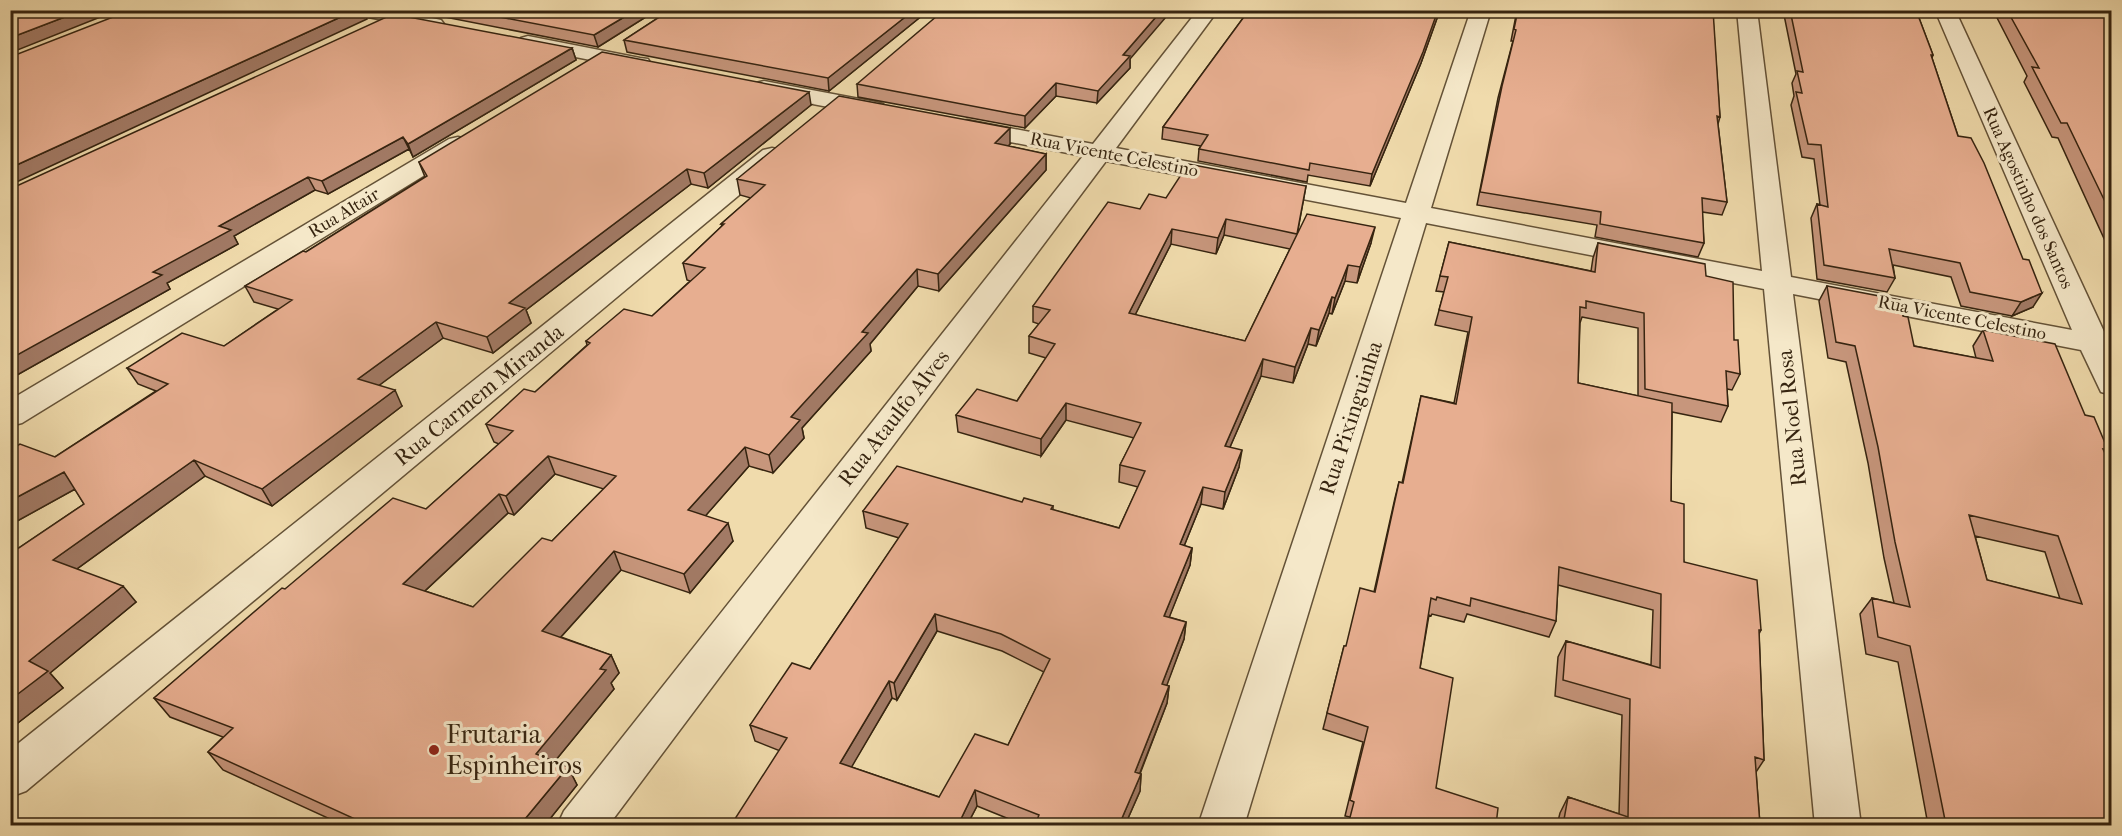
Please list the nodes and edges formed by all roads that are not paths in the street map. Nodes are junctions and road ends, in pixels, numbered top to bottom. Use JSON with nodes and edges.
{"nodes":[{"id":1,"x":1209,"y":10,"type":"edge"},
{"id":2,"x":1481,"y":10,"type":"edge"},
{"id":3,"x":1747,"y":10,"type":"edge"},
{"id":4,"x":1945,"y":10,"type":"edge"},
{"id":5,"x":400,"y":13,"type":"edge"},
{"id":6,"x":363,"y":21,"type":"edge"},
{"id":7,"x":452,"y":27,"type":"edge"},
{"id":8,"x":509,"y":39,"type":"edge"},
{"id":9,"x":630,"y":39,"type":"edge"},
{"id":10,"x":602,"y":56,"type":"junction"},
{"id":11,"x":658,"y":67,"type":"edge"},
{"id":12,"x":571,"y":75,"type":"edge"},
{"id":13,"x":865,"y":79,"type":"edge"},
{"id":14,"x":748,"y":84,"type":"edge"},
{"id":15,"x":837,"y":102,"type":"junction"},
{"id":16,"x":895,"y":113,"type":"edge"},
{"id":17,"x":952,"y":124,"type":"edge"},
{"id":18,"x":479,"y":130,"type":"edge"},
{"id":19,"x":1100,"y":152,"type":"junction"},
{"id":20,"x":1416,"y":213,"type":"junction"},
{"id":21,"x":1777,"y":283,"type":"junction"},
{"id":22,"x":2102,"y":345,"type":"edge"},
{"id":23,"x":2112,"y":385,"type":"edge"},
{"id":24,"x":10,"y":415,"type":"edge"},
{"id":25,"x":10,"y":777,"type":"edge"},
{"id":26,"x":580,"y":825,"type":"edge"},
{"id":27,"x":1221,"y":825,"type":"edge"},
{"id":28,"x":1838,"y":825,"type":"edge"}],
"edges":[{"from":1,"to":19,"type":"street","name":"Rua Ataulfo Alves"},
{"from":2,"to":20,"type":"street","name":"Rua Pixinguinha"},
{"from":3,"to":21,"type":"street","name":"Rua Noel Rosa"},
{"from":4,"to":22,"type":"street","name":"Rua Agostinho dos Santos"},
{"from":5,"to":6,"type":"street"},
{"from":5,"to":7,"type":"street"},
{"from":8,"to":10,"type":"street"},
{"from":9,"to":10,"type":"street"},
{"from":10,"to":11,"type":"street"},
{"from":10,"to":12,"type":"street"},
{"from":13,"to":15,"type":"street","name":"Rua Carmem Miranda"},
{"from":14,"to":15,"type":"street"},
{"from":15,"to":16,"type":"street"},
{"from":15,"to":25,"type":"street","name":"Rua Carmem Miranda"},
{"from":17,"to":19,"type":"street","name":"Rua Vicente Celestino"},
{"from":18,"to":24,"type":"street","name":"Rua Altair"},
{"from":19,"to":20,"type":"street","name":"Rua Vicente Celestino"},
{"from":19,"to":26,"type":"street","name":"Rua Ataulfo Alves"},
{"from":20,"to":21,"type":"street","name":"Rua Vicente Celestino"},
{"from":20,"to":27,"type":"street","name":"Rua Pixinguinha"},
{"from":21,"to":22,"type":"street","name":"Rua Vicente Celestino"},
{"from":21,"to":28,"type":"street","name":"Rua Noel Rosa"},
{"from":22,"to":23,"type":"street","name":"Rua Agostinho dos Santos"}]}
